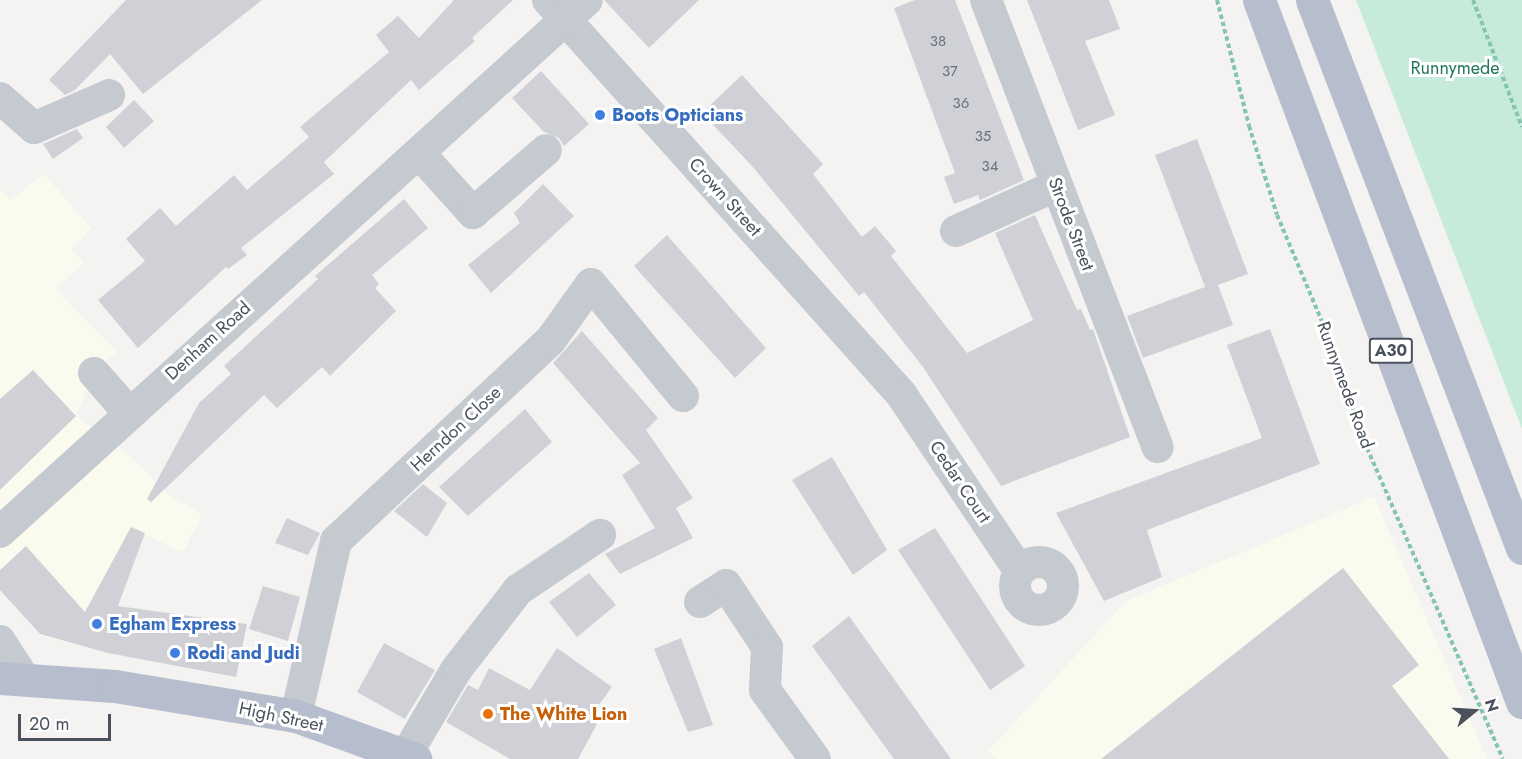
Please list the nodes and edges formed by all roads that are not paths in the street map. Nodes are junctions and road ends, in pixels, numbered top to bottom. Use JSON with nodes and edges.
{"nodes":[{"id":1,"x":986,"y":0,"type":"edge"},
{"id":2,"x":1259,"y":0,"type":"edge"},
{"id":3,"x":1312,"y":0,"type":"edge"},
{"id":4,"x":567,"y":6,"type":"edge"},
{"id":5,"x":110,"y":95,"type":"dead end"},
{"id":6,"x":7,"y":109,"type":"edge"},
{"id":7,"x":546,"y":150,"type":"dead end"},
{"id":8,"x":419,"y":153,"type":"junction"},
{"id":9,"x":1055,"y":186,"type":"junction"},
{"id":10,"x":956,"y":231,"type":"dead end"},
{"id":11,"x":94,"y":373,"type":"dead end"},
{"id":12,"x":901,"y":394,"type":"joint"},
{"id":13,"x":683,"y":396,"type":"dead end"},
{"id":14,"x":129,"y":413,"type":"junction"},
{"id":15,"x":1158,"y":447,"type":"dead end"},
{"id":16,"x":0,"y":532,"type":"edge"},
{"id":17,"x":600,"y":535,"type":"dead end"},
{"id":18,"x":1522,"y":548,"type":"edge"},
{"id":19,"x":1019,"y":570,"type":"dead end"},
{"id":20,"x":700,"y":602,"type":"dead end"},
{"id":21,"x":0,"y":641,"type":"edge"},
{"id":22,"x":11,"y":677,"type":"edge"},
{"id":23,"x":1522,"y":702,"type":"edge"},
{"id":24,"x":296,"y":716,"type":"junction"},
{"id":25,"x":410,"y":757,"type":"edge"},
{"id":26,"x":814,"y":759,"type":"edge"}],
"edges":[{"from":1,"to":9,"type":"street","name":"Strode Street"},
{"from":2,"to":23,"type":"main road","number":"A30"},
{"from":3,"to":18,"type":"main road","number":"A30"},
{"from":4,"to":8,"type":"street","name":"Denham Road"},
{"from":4,"to":12,"type":"street","name":"Crown Street"},
{"from":5,"to":6,"type":"street"},
{"from":7,"to":8,"type":"street"},
{"from":8,"to":14,"type":"street","name":"Denham Road"},
{"from":9,"to":10,"type":"street"},
{"from":9,"to":15,"type":"street","name":"Strode Street"},
{"from":11,"to":14,"type":"street"},
{"from":12,"to":19,"type":"street","name":"Cedar Court"},
{"from":13,"to":24,"type":"street","name":"Herndon Close"},
{"from":14,"to":16,"type":"street","name":"Denham Road"},
{"from":17,"to":25,"type":"street"},
{"from":20,"to":26,"type":"street"},
{"from":21,"to":22,"type":"street"},
{"from":22,"to":24,"type":"main road","name":"High Street"},
{"from":24,"to":25,"type":"main road","name":"High Street"}]}
